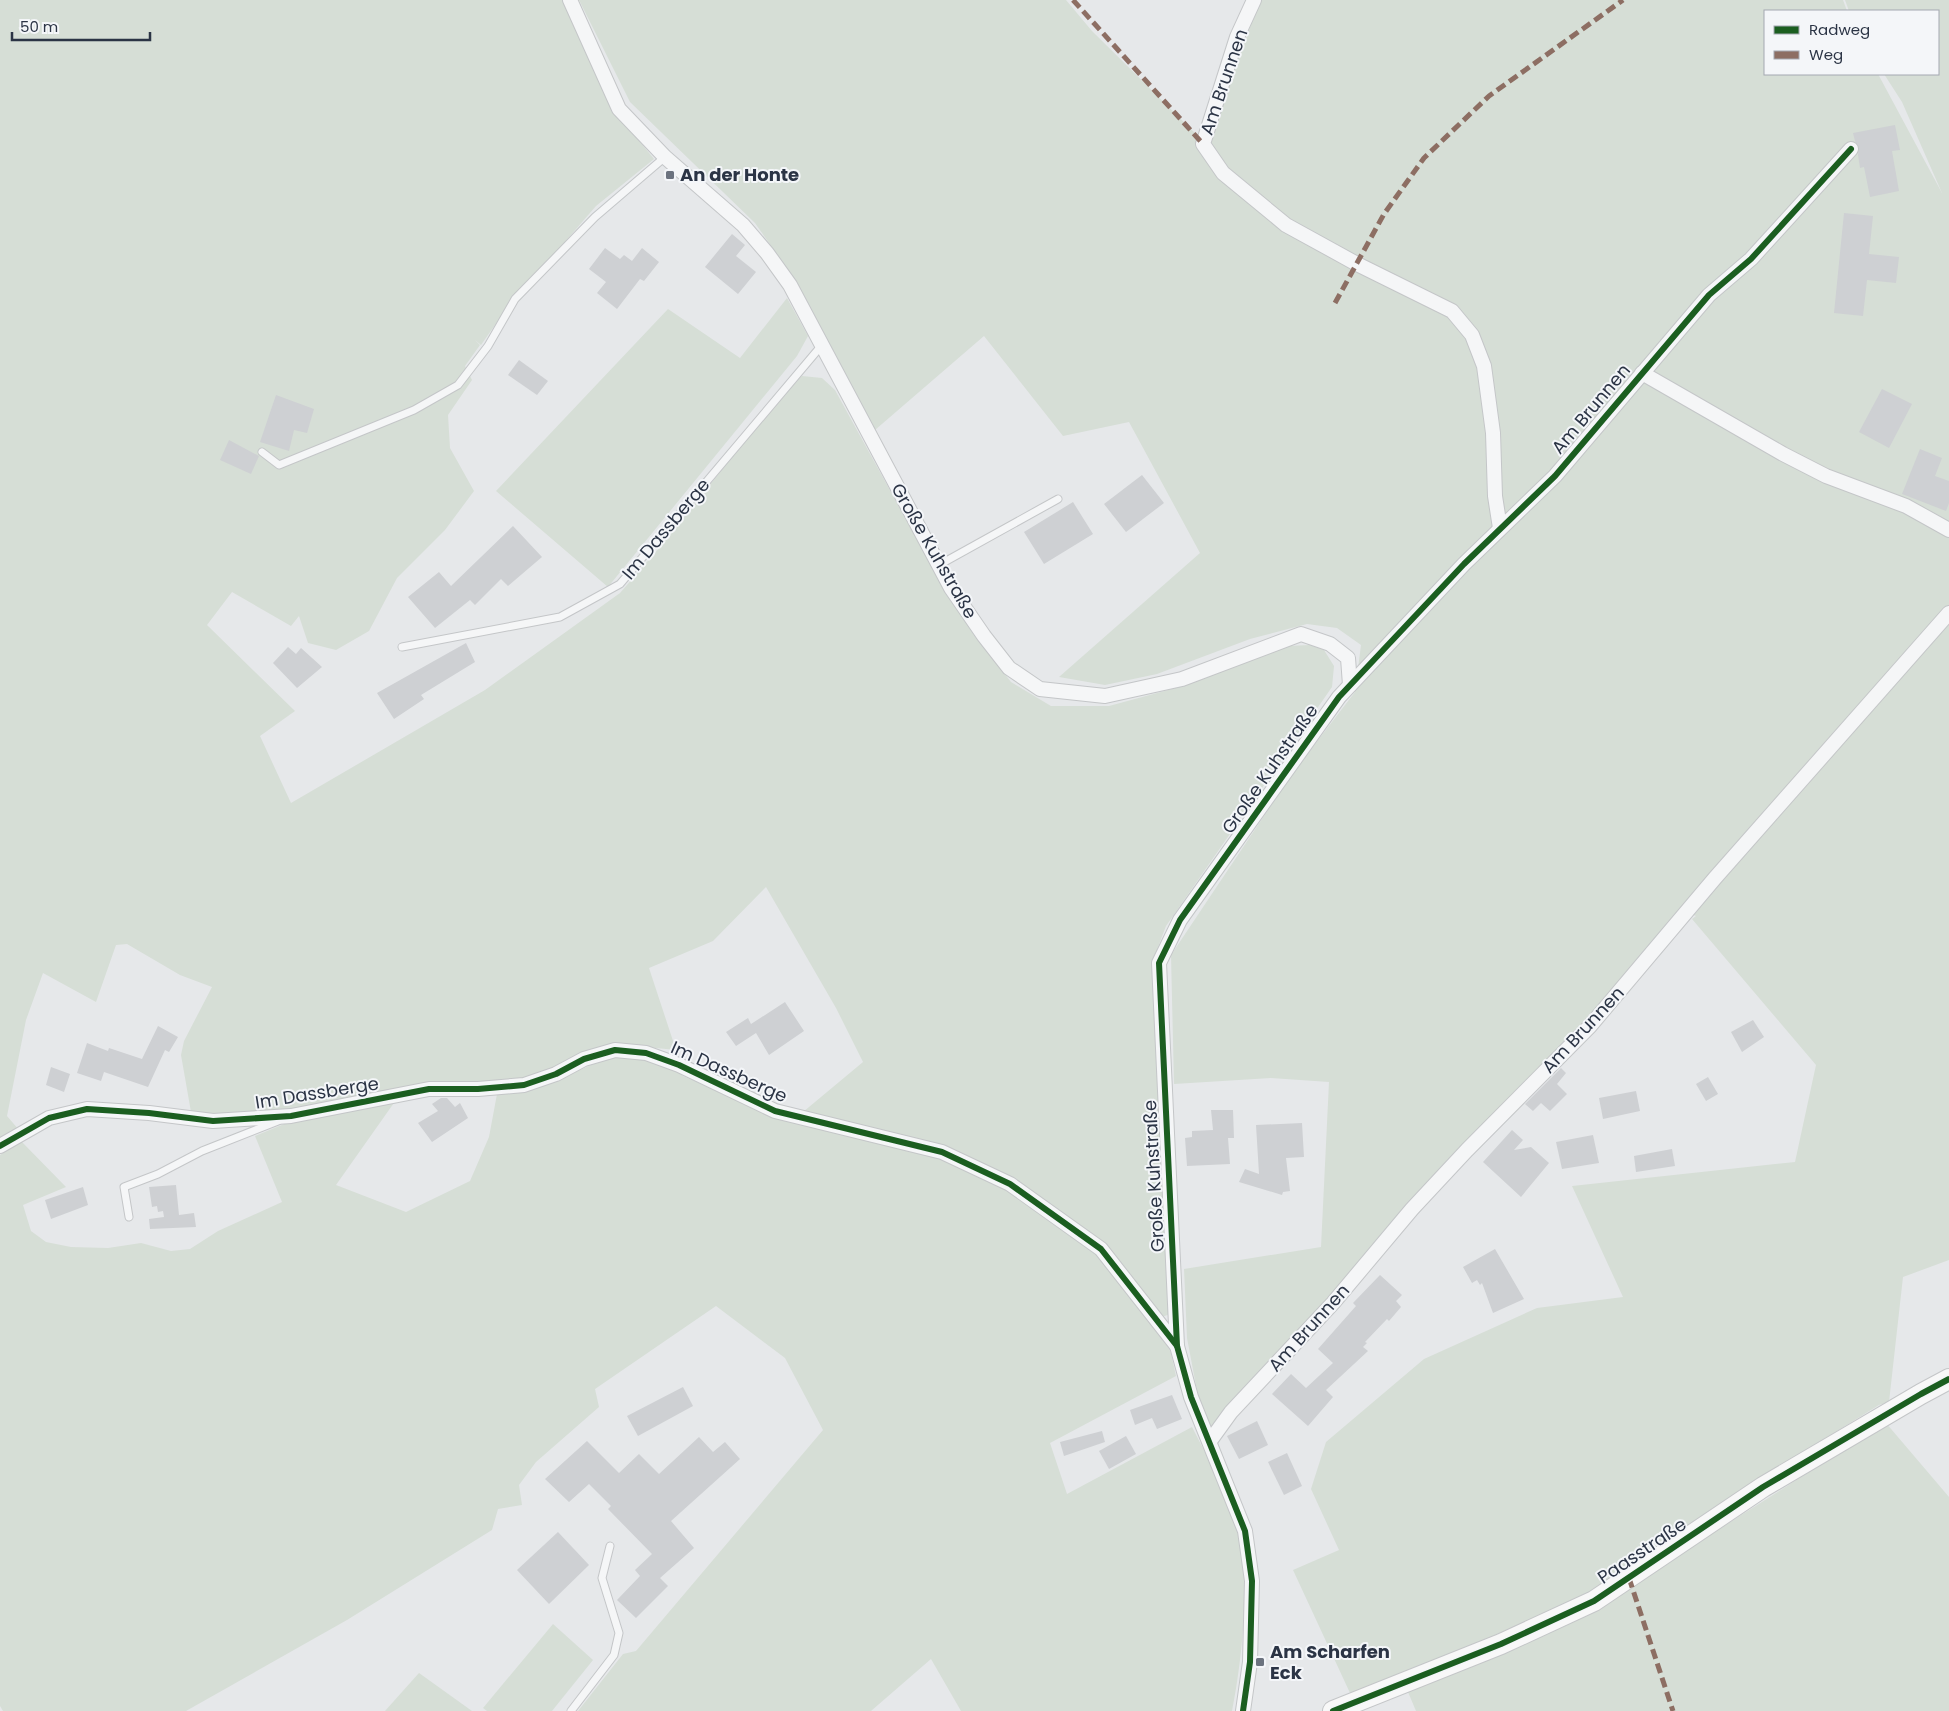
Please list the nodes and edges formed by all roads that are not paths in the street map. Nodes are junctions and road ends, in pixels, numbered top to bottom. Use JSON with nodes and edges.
{"nodes":[{"id":1,"x":570,"y":0,"type":"edge"},
{"id":2,"x":1254,"y":0,"type":"edge"},
{"id":3,"x":1851,"y":149,"type":"dead end"},
{"id":4,"x":665,"y":157,"type":"junction"},
{"id":5,"x":822,"y":345,"type":"junction"},
{"id":6,"x":1642,"y":373,"type":"junction"},
{"id":7,"x":262,"y":452,"type":"dead end"},
{"id":8,"x":1058,"y":499,"type":"dead end"},
{"id":9,"x":1500,"y":528,"type":"junction"},
{"id":10,"x":1949,"y":530,"type":"edge"},
{"id":11,"x":939,"y":565,"type":"junction"},
{"id":12,"x":1949,"y":613,"type":"edge"},
{"id":13,"x":402,"y":647,"type":"dead end"},
{"id":14,"x":1350,"y":685,"type":"junction"},
{"id":15,"x":291,"y":1116,"type":"junction"},
{"id":16,"x":0,"y":1146,"type":"edge"},
{"id":17,"x":129,"y":1217,"type":"dead end"},
{"id":18,"x":1177,"y":1346,"type":"junction"},
{"id":19,"x":1949,"y":1379,"type":"edge"},
{"id":20,"x":1210,"y":1441,"type":"junction"},
{"id":21,"x":610,"y":1546,"type":"dead end"},
{"id":22,"x":571,"y":1711,"type":"edge"},
{"id":23,"x":1243,"y":1711,"type":"edge"},
{"id":24,"x":1333,"y":1711,"type":"edge"}],
"edges":[{"from":1,"to":4,"type":"street","name":"Große Kuhstraße"},
{"from":2,"to":9,"type":"street","name":"Am Brunnen"},
{"from":3,"to":6,"type":"street","name":"Am Brunnen"},
{"from":4,"to":5,"type":"street","name":"Große Kuhstraße"},
{"from":4,"to":7,"type":"lane"},
{"from":5,"to":11,"type":"street","name":"Große Kuhstraße"},
{"from":5,"to":13,"type":"lane","name":"Im Dassberge"},
{"from":6,"to":9,"type":"street","name":"Am Brunnen"},
{"from":6,"to":10,"type":"street","name":"Am Brunnen"},
{"from":8,"to":11,"type":"lane"},
{"from":9,"to":14,"type":"street","name":"Am Brunnen"},
{"from":11,"to":14,"type":"street","name":"Große Kuhstraße"},
{"from":12,"to":20,"type":"street","name":"Am Brunnen"},
{"from":14,"to":18,"type":"street","name":"Große Kuhstraße"},
{"from":15,"to":16,"type":"street","name":"Im Dassberge"},
{"from":15,"to":17,"type":"lane"},
{"from":15,"to":18,"type":"street","name":"Im Dassberge"},
{"from":18,"to":20,"type":"street","name":"Große Kuhstraße"},
{"from":19,"to":24,"type":"street","name":"Paasstraße"},
{"from":20,"to":23,"type":"street","name":"Große Kuhstraße"},
{"from":21,"to":22,"type":"lane"}]}
